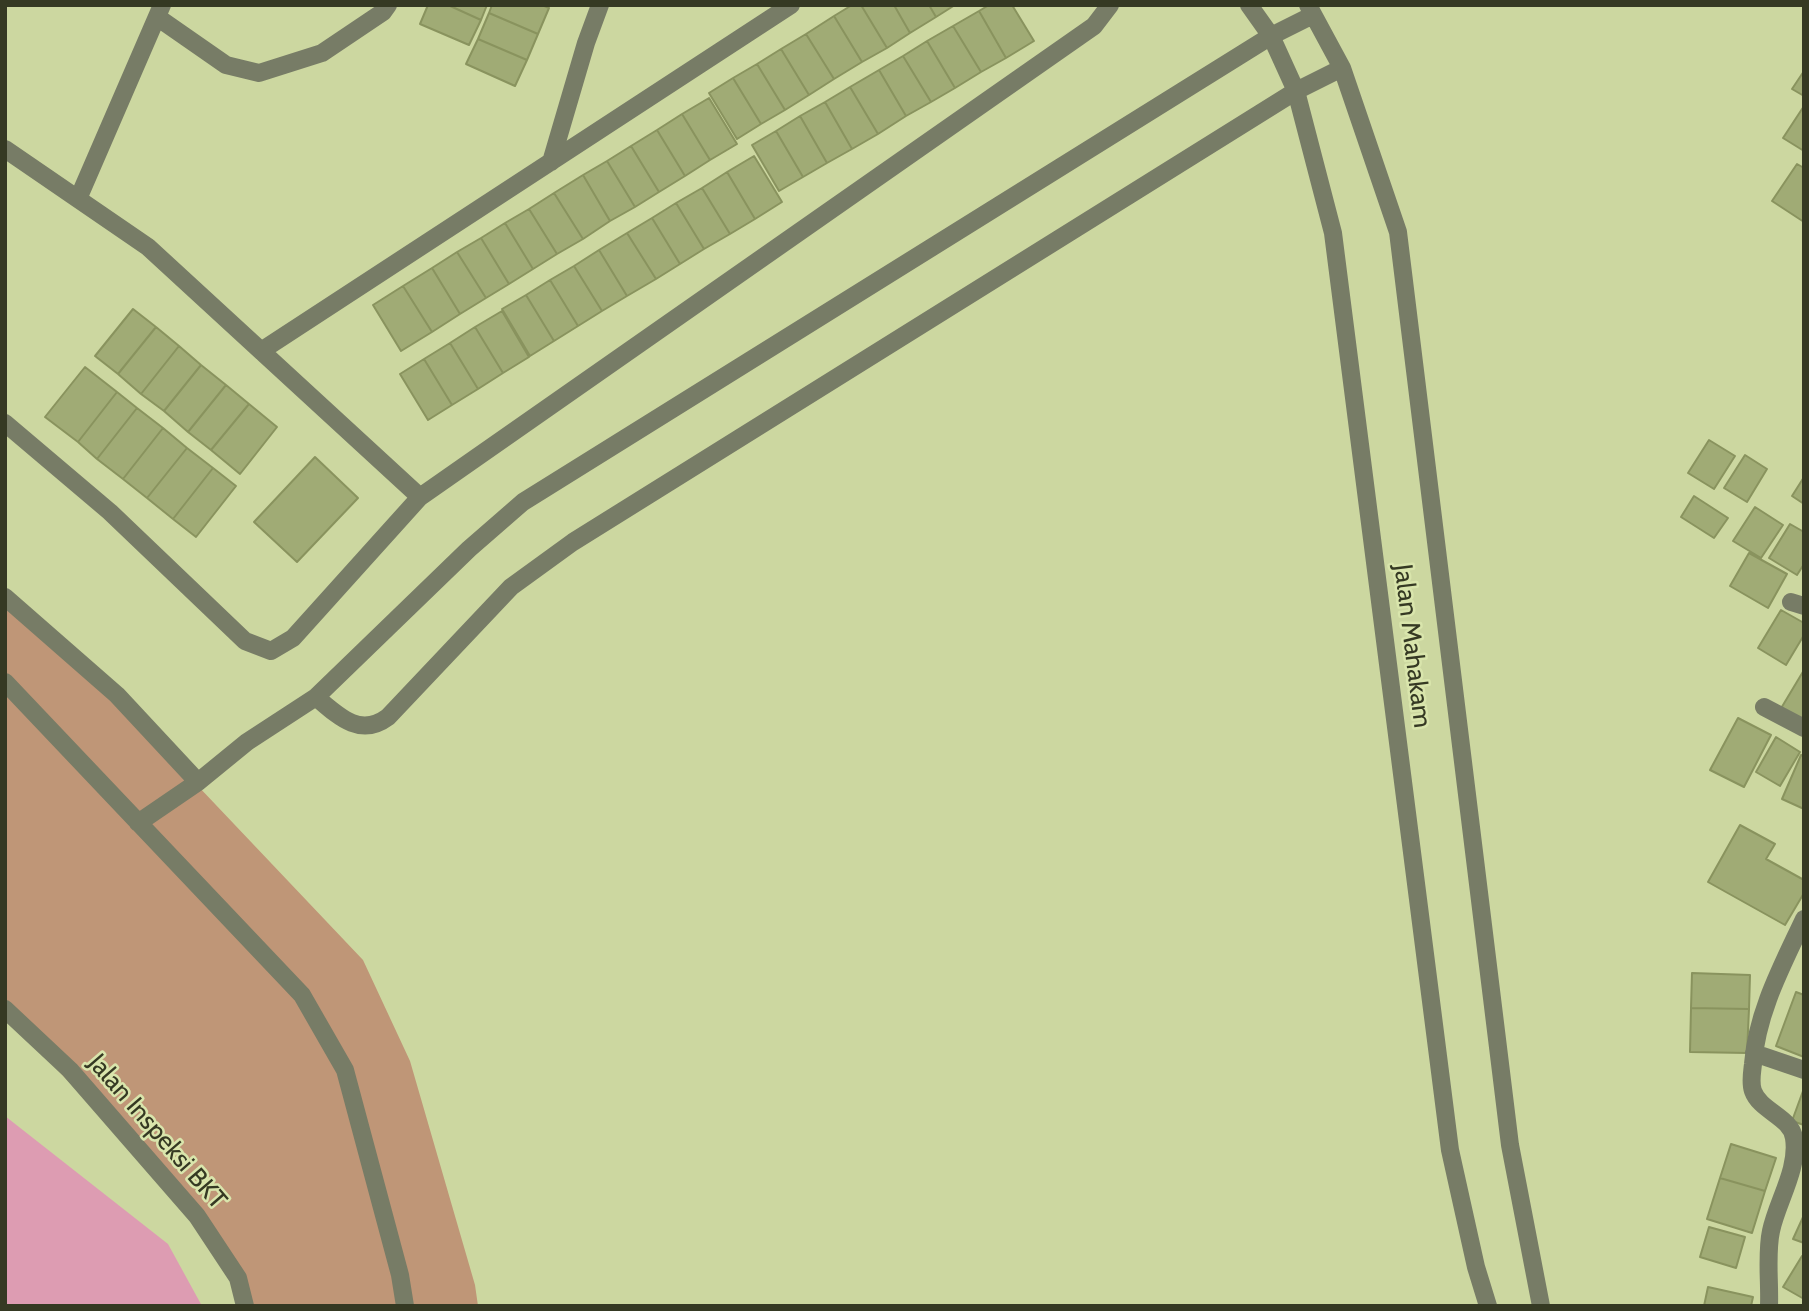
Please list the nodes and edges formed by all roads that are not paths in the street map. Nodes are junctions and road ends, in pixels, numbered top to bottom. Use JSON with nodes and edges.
{"nodes":[{"id":1,"x":388,"y":5,"type":"edge"},
{"id":2,"x":600,"y":5,"type":"edge"},
{"id":3,"x":790,"y":5,"type":"edge"},
{"id":4,"x":1111,"y":5,"type":"edge"},
{"id":5,"x":1249,"y":5,"type":"edge"},
{"id":6,"x":1311,"y":10,"type":"edge"},
{"id":7,"x":160,"y":11,"type":"edge"},
{"id":8,"x":1270,"y":36,"type":"junction"},
{"id":9,"x":1342,"y":68,"type":"junction"},
{"id":10,"x":1296,"y":91,"type":"junction"},
{"id":11,"x":5,"y":149,"type":"edge"},
{"id":12,"x":551,"y":162,"type":"junction"},
{"id":13,"x":78,"y":199,"type":"junction"},
{"id":14,"x":261,"y":351,"type":"junction"},
{"id":15,"x":5,"y":423,"type":"edge"},
{"id":16,"x":420,"y":497,"type":"junction"},
{"id":17,"x":5,"y":597,"type":"edge"},
{"id":18,"x":5,"y":682,"type":"edge"},
{"id":19,"x":316,"y":697,"type":"junction"},
{"id":20,"x":1764,"y":707,"type":"dead end"},
{"id":21,"x":1804,"y":728,"type":"edge"},
{"id":22,"x":198,"y":782,"type":"junction"},
{"id":23,"x":138,"y":823,"type":"junction"},
{"id":24,"x":1804,"y":919,"type":"edge"},
{"id":25,"x":5,"y":1009,"type":"edge"},
{"id":26,"x":1754,"y":1053,"type":"junction"},
{"id":27,"x":1804,"y":1070,"type":"edge"},
{"id":28,"x":245,"y":1306,"type":"edge"},
{"id":29,"x":405,"y":1306,"type":"edge"},
{"id":30,"x":1488,"y":1306,"type":"edge"},
{"id":31,"x":1541,"y":1306,"type":"edge"},
{"id":32,"x":1769,"y":1306,"type":"edge"}],
"edges":[{"from":1,"to":7,"type":"street"},
{"from":2,"to":12,"type":"street"},
{"from":3,"to":12,"type":"street"},
{"from":4,"to":16,"type":"street"},
{"from":5,"to":8,"type":"street","name":"Jalan Mahakam"},
{"from":6,"to":8,"type":"street"},
{"from":6,"to":9,"type":"street","name":"Jalan Mahakam"},
{"from":7,"to":13,"type":"street"},
{"from":8,"to":10,"type":"street","name":"Jalan Mahakam"},
{"from":8,"to":19,"type":"street"},
{"from":9,"to":10,"type":"street"},
{"from":9,"to":31,"type":"street","name":"Jalan Mahakam"},
{"from":10,"to":19,"type":"street"},
{"from":10,"to":30,"type":"street","name":"Jalan Mahakam"},
{"from":11,"to":13,"type":"street"},
{"from":12,"to":14,"type":"street"},
{"from":13,"to":14,"type":"street"},
{"from":14,"to":16,"type":"street"},
{"from":15,"to":16,"type":"street"},
{"from":17,"to":22,"type":"street"},
{"from":18,"to":23,"type":"street"},
{"from":19,"to":22,"type":"street"},
{"from":20,"to":21,"type":"street"},
{"from":22,"to":23,"type":"street"},
{"from":23,"to":29,"type":"street"},
{"from":24,"to":26,"type":"street"},
{"from":25,"to":28,"type":"street","name":"Jalan Inspeksi BKT"},
{"from":26,"to":27,"type":"street"},
{"from":26,"to":32,"type":"street"}]}
